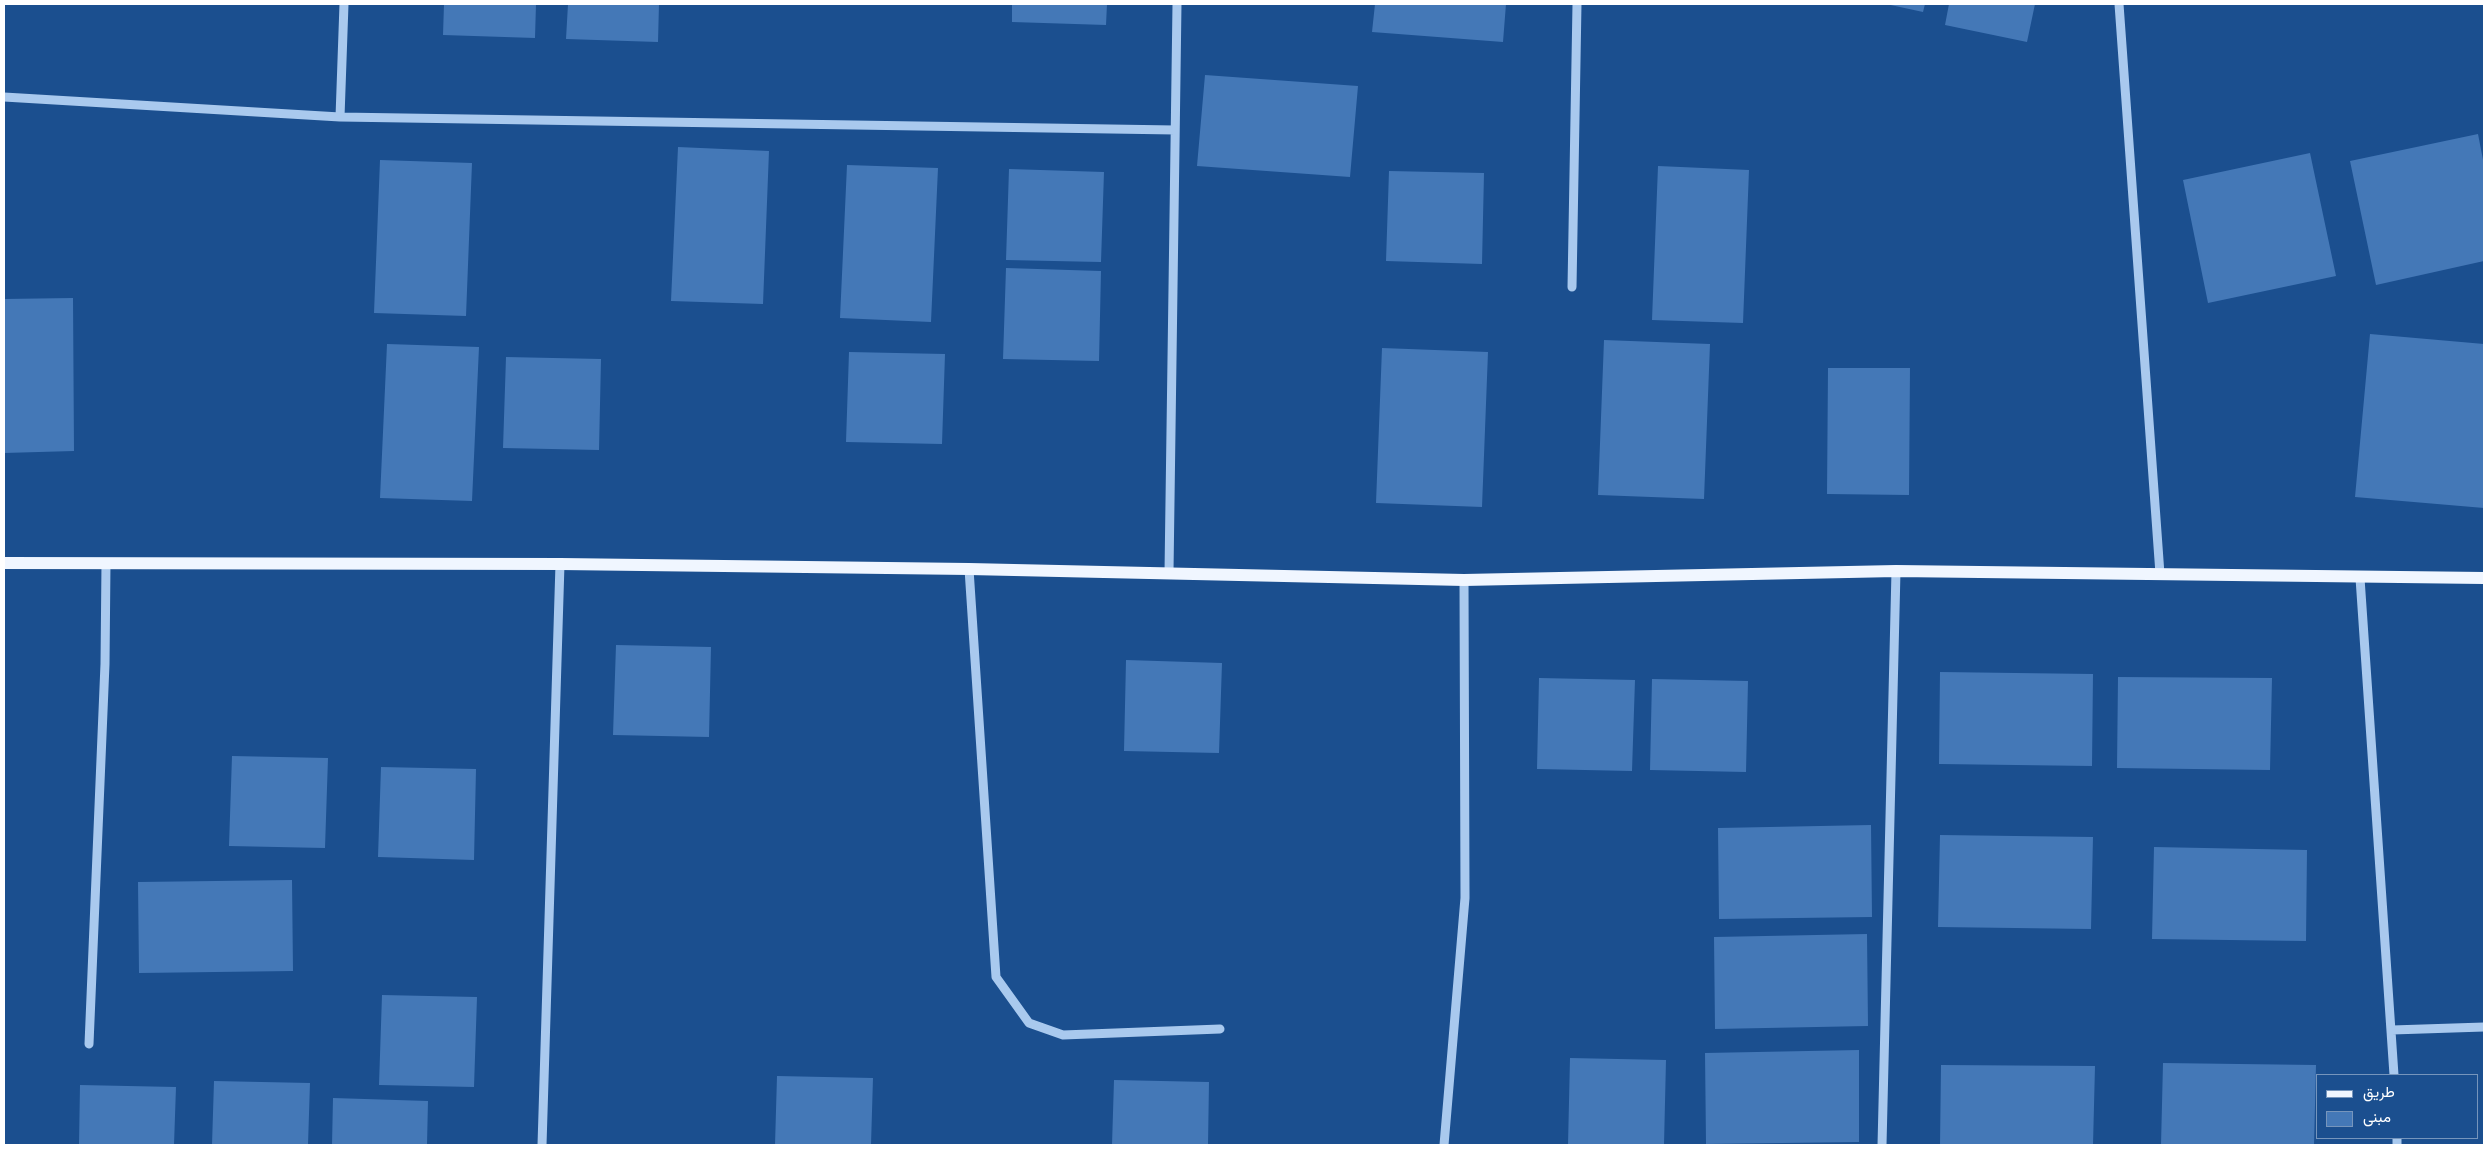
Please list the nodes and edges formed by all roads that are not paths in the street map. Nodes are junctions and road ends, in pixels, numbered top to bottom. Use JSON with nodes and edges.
{"nodes":[{"id":1,"x":344,"y":4,"type":"edge"},
{"id":2,"x":1177,"y":4,"type":"edge"},
{"id":3,"x":1577,"y":4,"type":"edge"},
{"id":4,"x":2119,"y":4,"type":"edge"},
{"id":5,"x":4,"y":97,"type":"edge"},
{"id":6,"x":340,"y":117,"type":"junction"},
{"id":7,"x":1175,"y":130,"type":"junction"},
{"id":8,"x":1572,"y":287,"type":"dead end"},
{"id":9,"x":4,"y":562,"type":"edge"},
{"id":10,"x":106,"y":563,"type":"junction"},
{"id":11,"x":560,"y":564,"type":"junction"},
{"id":12,"x":969,"y":569,"type":"junction"},
{"id":13,"x":1896,"y":570,"type":"junction"},
{"id":14,"x":1169,"y":572,"type":"junction"},
{"id":15,"x":2160,"y":574,"type":"junction"},
{"id":16,"x":2360,"y":578,"type":"junction"},
{"id":17,"x":2484,"y":578,"type":"edge"},
{"id":18,"x":1464,"y":580,"type":"junction"},
{"id":19,"x":2484,"y":1027,"type":"edge"},
{"id":20,"x":1220,"y":1028,"type":"dead end"},
{"id":21,"x":2392,"y":1030,"type":"junction"},
{"id":22,"x":89,"y":1044,"type":"dead end"},
{"id":23,"x":2394,"y":1074,"type":"edge"},
{"id":24,"x":542,"y":1145,"type":"edge"},
{"id":25,"x":1444,"y":1145,"type":"edge"},
{"id":26,"x":1882,"y":1145,"type":"edge"}],
"edges":[{"from":1,"to":6,"type":"street"},
{"from":2,"to":7,"type":"street"},
{"from":3,"to":8,"type":"street"},
{"from":4,"to":15,"type":"street"},
{"from":5,"to":6,"type":"street"},
{"from":6,"to":7,"type":"street"},
{"from":7,"to":14,"type":"street"},
{"from":9,"to":10,"type":"main road"},
{"from":10,"to":11,"type":"main road"},
{"from":10,"to":22,"type":"street"},
{"from":11,"to":12,"type":"main road"},
{"from":11,"to":24,"type":"street"},
{"from":12,"to":14,"type":"main road"},
{"from":12,"to":20,"type":"street"},
{"from":13,"to":15,"type":"main road"},
{"from":13,"to":18,"type":"main road"},
{"from":13,"to":26,"type":"street"},
{"from":14,"to":18,"type":"main road"},
{"from":15,"to":16,"type":"main road"},
{"from":16,"to":17,"type":"main road"},
{"from":16,"to":21,"type":"street"},
{"from":18,"to":25,"type":"street"},
{"from":19,"to":21,"type":"street"},
{"from":21,"to":23,"type":"street"}]}
